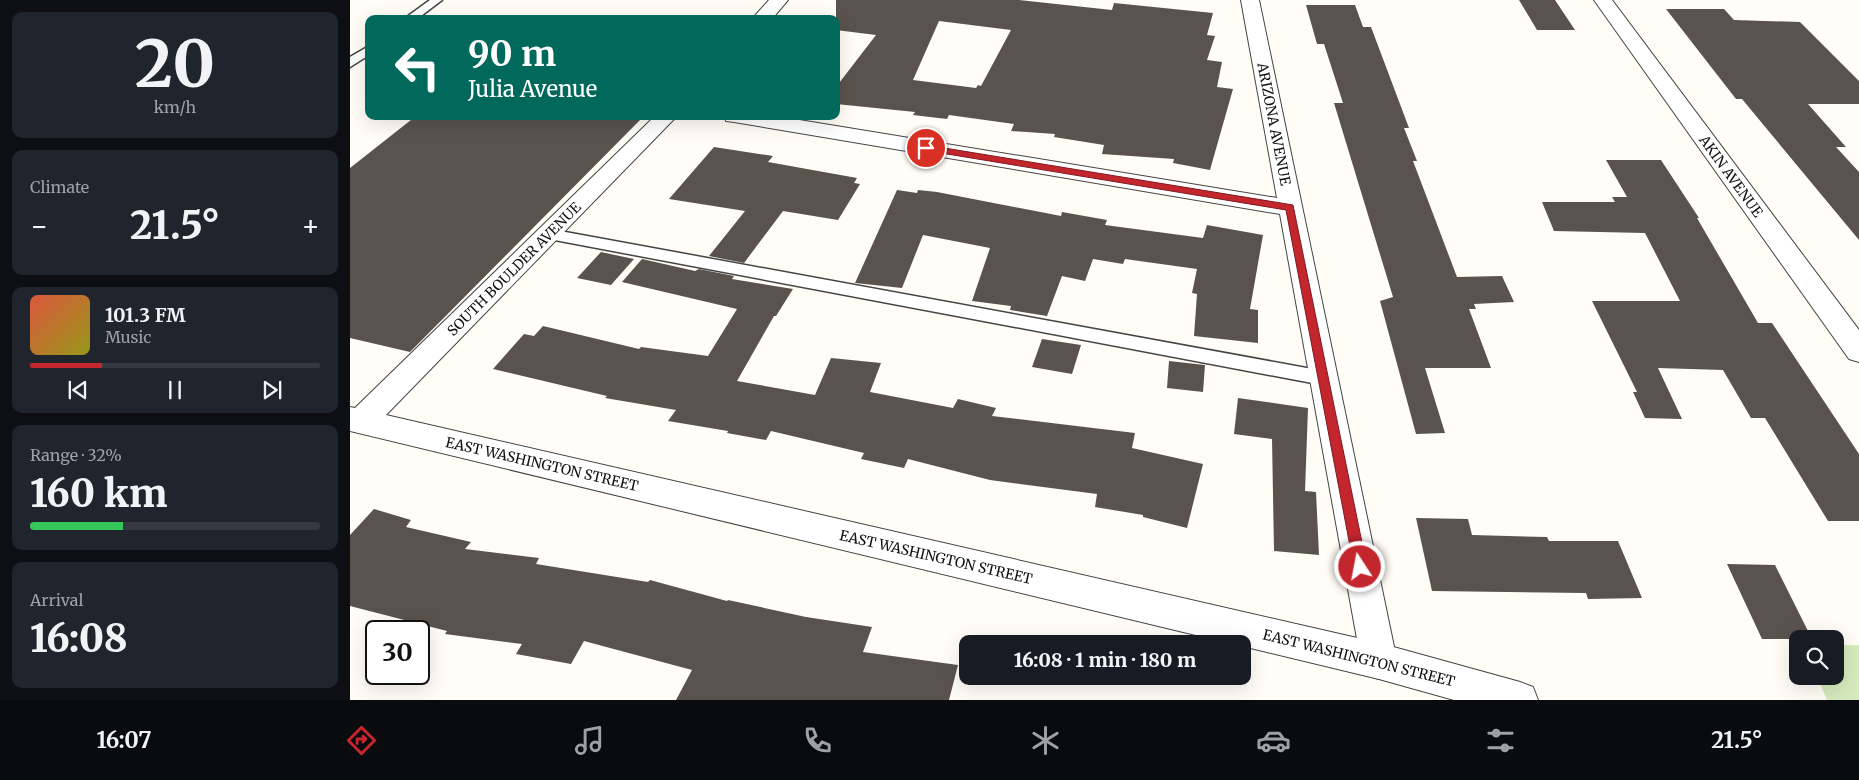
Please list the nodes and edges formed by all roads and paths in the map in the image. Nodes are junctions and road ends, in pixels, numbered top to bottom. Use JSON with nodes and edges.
{"nodes":[{"id":1,"x":437,"y":0,"type":"edge"},
{"id":2,"x":779,"y":0,"type":"edge"},
{"id":3,"x":1250,"y":0,"type":"edge"},
{"id":4,"x":1603,"y":0,"type":"edge"},
{"id":5,"x":415,"y":15,"type":"edge"},
{"id":6,"x":765,"y":15,"type":"edge"},
{"id":7,"x":365,"y":52,"type":"edge"},
{"id":8,"x":350,"y":62,"type":"edge"},
{"id":9,"x":663,"y":120,"type":"edge"},
{"id":10,"x":758,"y":120,"type":"edge"},
{"id":11,"x":1290,"y":208,"type":"junction"},
{"id":12,"x":549,"y":234,"type":"junction"},
{"id":13,"x":1859,"y":351,"type":"edge"},
{"id":14,"x":1323,"y":378,"type":"junction"},
{"id":15,"x":354,"y":424,"type":"edge"},
{"id":16,"x":1379,"y":661,"type":"junction"},
{"id":17,"x":1520,"y":700,"type":"edge"}],
"edges":[{"from":1,"to":5,"type":"lane"},
{"from":2,"to":6,"type":"street"},
{"from":3,"to":11,"type":"street","name":"ARIZONA AVENUE"},
{"from":4,"to":13,"type":"street","name":"AKIN AVENUE"},
{"from":7,"to":8,"type":"lane"},
{"from":9,"to":12,"type":"street","name":"SOUTH BOULDER AVENUE"},
{"from":10,"to":11,"type":"street"},
{"from":11,"to":14,"type":"street","name":"ARIZONA AVENUE"},
{"from":12,"to":14,"type":"lane"},
{"from":12,"to":15,"type":"street","name":"SOUTH BOULDER AVENUE"},
{"from":14,"to":16,"type":"street","name":"ARIZONA AVENUE"},
{"from":15,"to":16,"type":"street","name":"EAST WASHINGTON STREET"},
{"from":16,"to":17,"type":"street","name":"EAST WASHINGTON STREET"}]}
